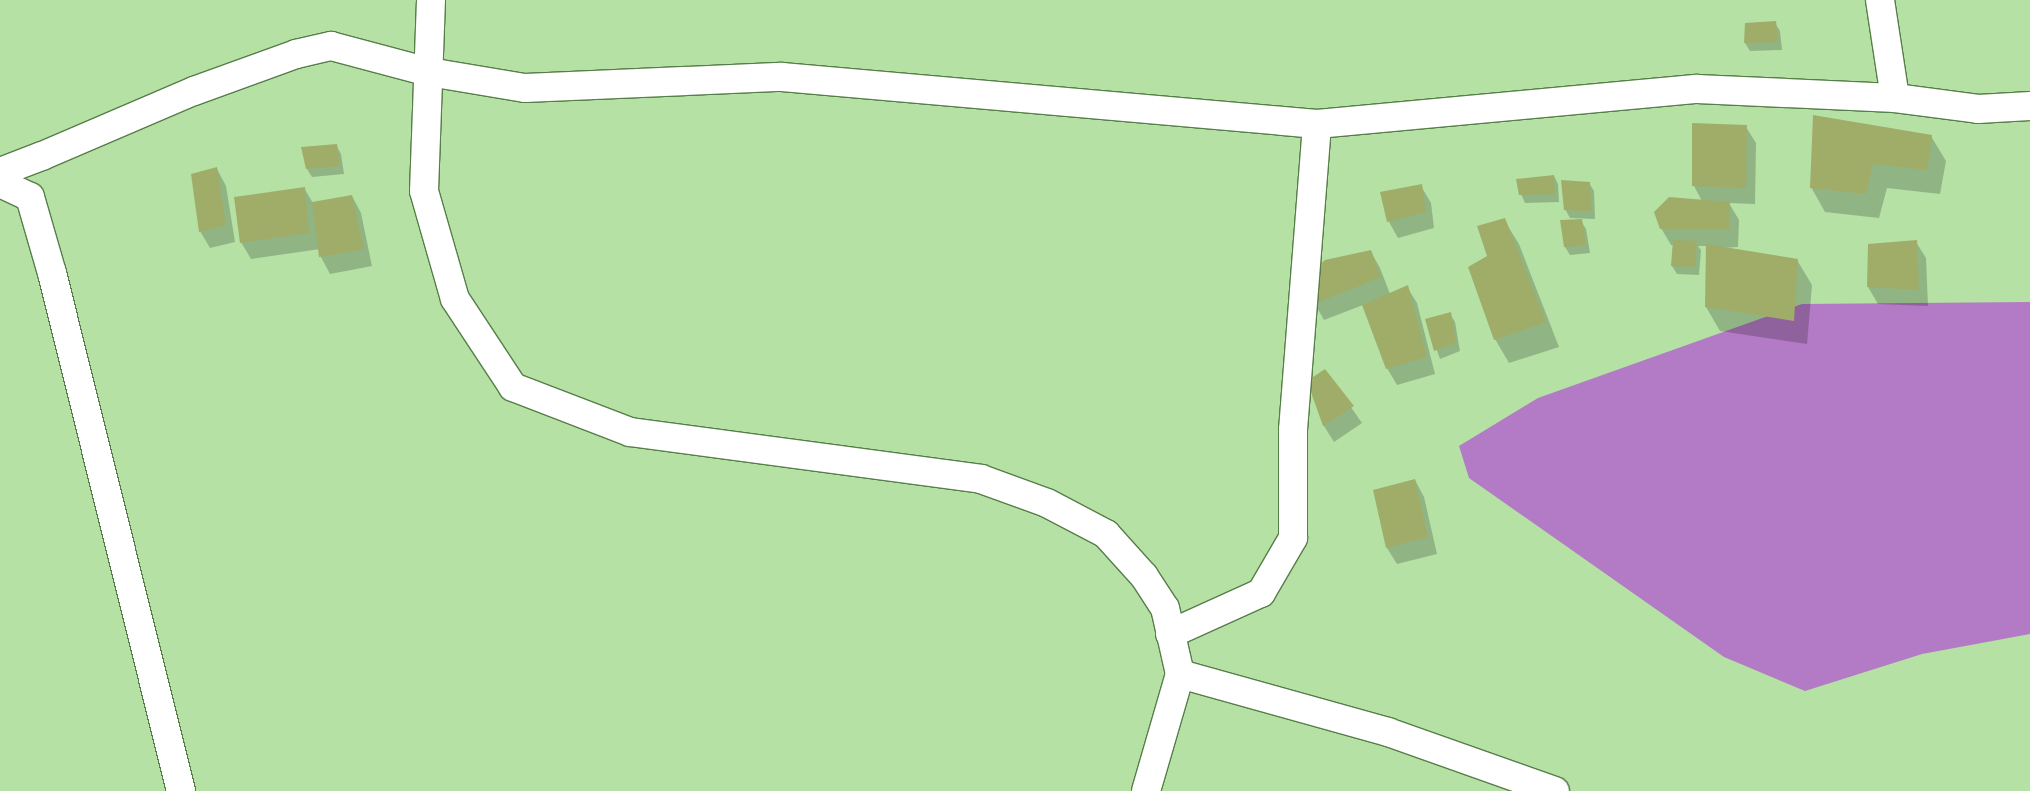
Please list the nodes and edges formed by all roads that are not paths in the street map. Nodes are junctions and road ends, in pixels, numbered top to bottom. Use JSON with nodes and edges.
{"nodes":[{"id":1,"x":431,"y":0,"type":"edge"},
{"id":2,"x":1880,"y":0,"type":"edge"},
{"id":3,"x":429,"y":72,"type":"junction"},
{"id":4,"x":1895,"y":98,"type":"junction"},
{"id":5,"x":2030,"y":106,"type":"edge"},
{"id":6,"x":1317,"y":124,"type":"junction"},
{"id":7,"x":0,"y":172,"type":"edge"},
{"id":8,"x":0,"y":183,"type":"edge"},
{"id":9,"x":1170,"y":634,"type":"junction"},
{"id":10,"x":1180,"y":674,"type":"junction"},
{"id":11,"x":182,"y":791,"type":"edge"},
{"id":12,"x":1146,"y":791,"type":"edge"},
{"id":13,"x":1555,"y":791,"type":"edge"}],
"edges":[{"from":1,"to":3,"type":"street"},
{"from":2,"to":4,"type":"street"},
{"from":3,"to":6,"type":"street"},
{"from":3,"to":7,"type":"street"},
{"from":3,"to":9,"type":"street"},
{"from":4,"to":5,"type":"street"},
{"from":4,"to":6,"type":"street"},
{"from":6,"to":9,"type":"street"},
{"from":8,"to":11,"type":"street"},
{"from":9,"to":10,"type":"street"},
{"from":10,"to":12,"type":"street"},
{"from":10,"to":13,"type":"street"}]}
